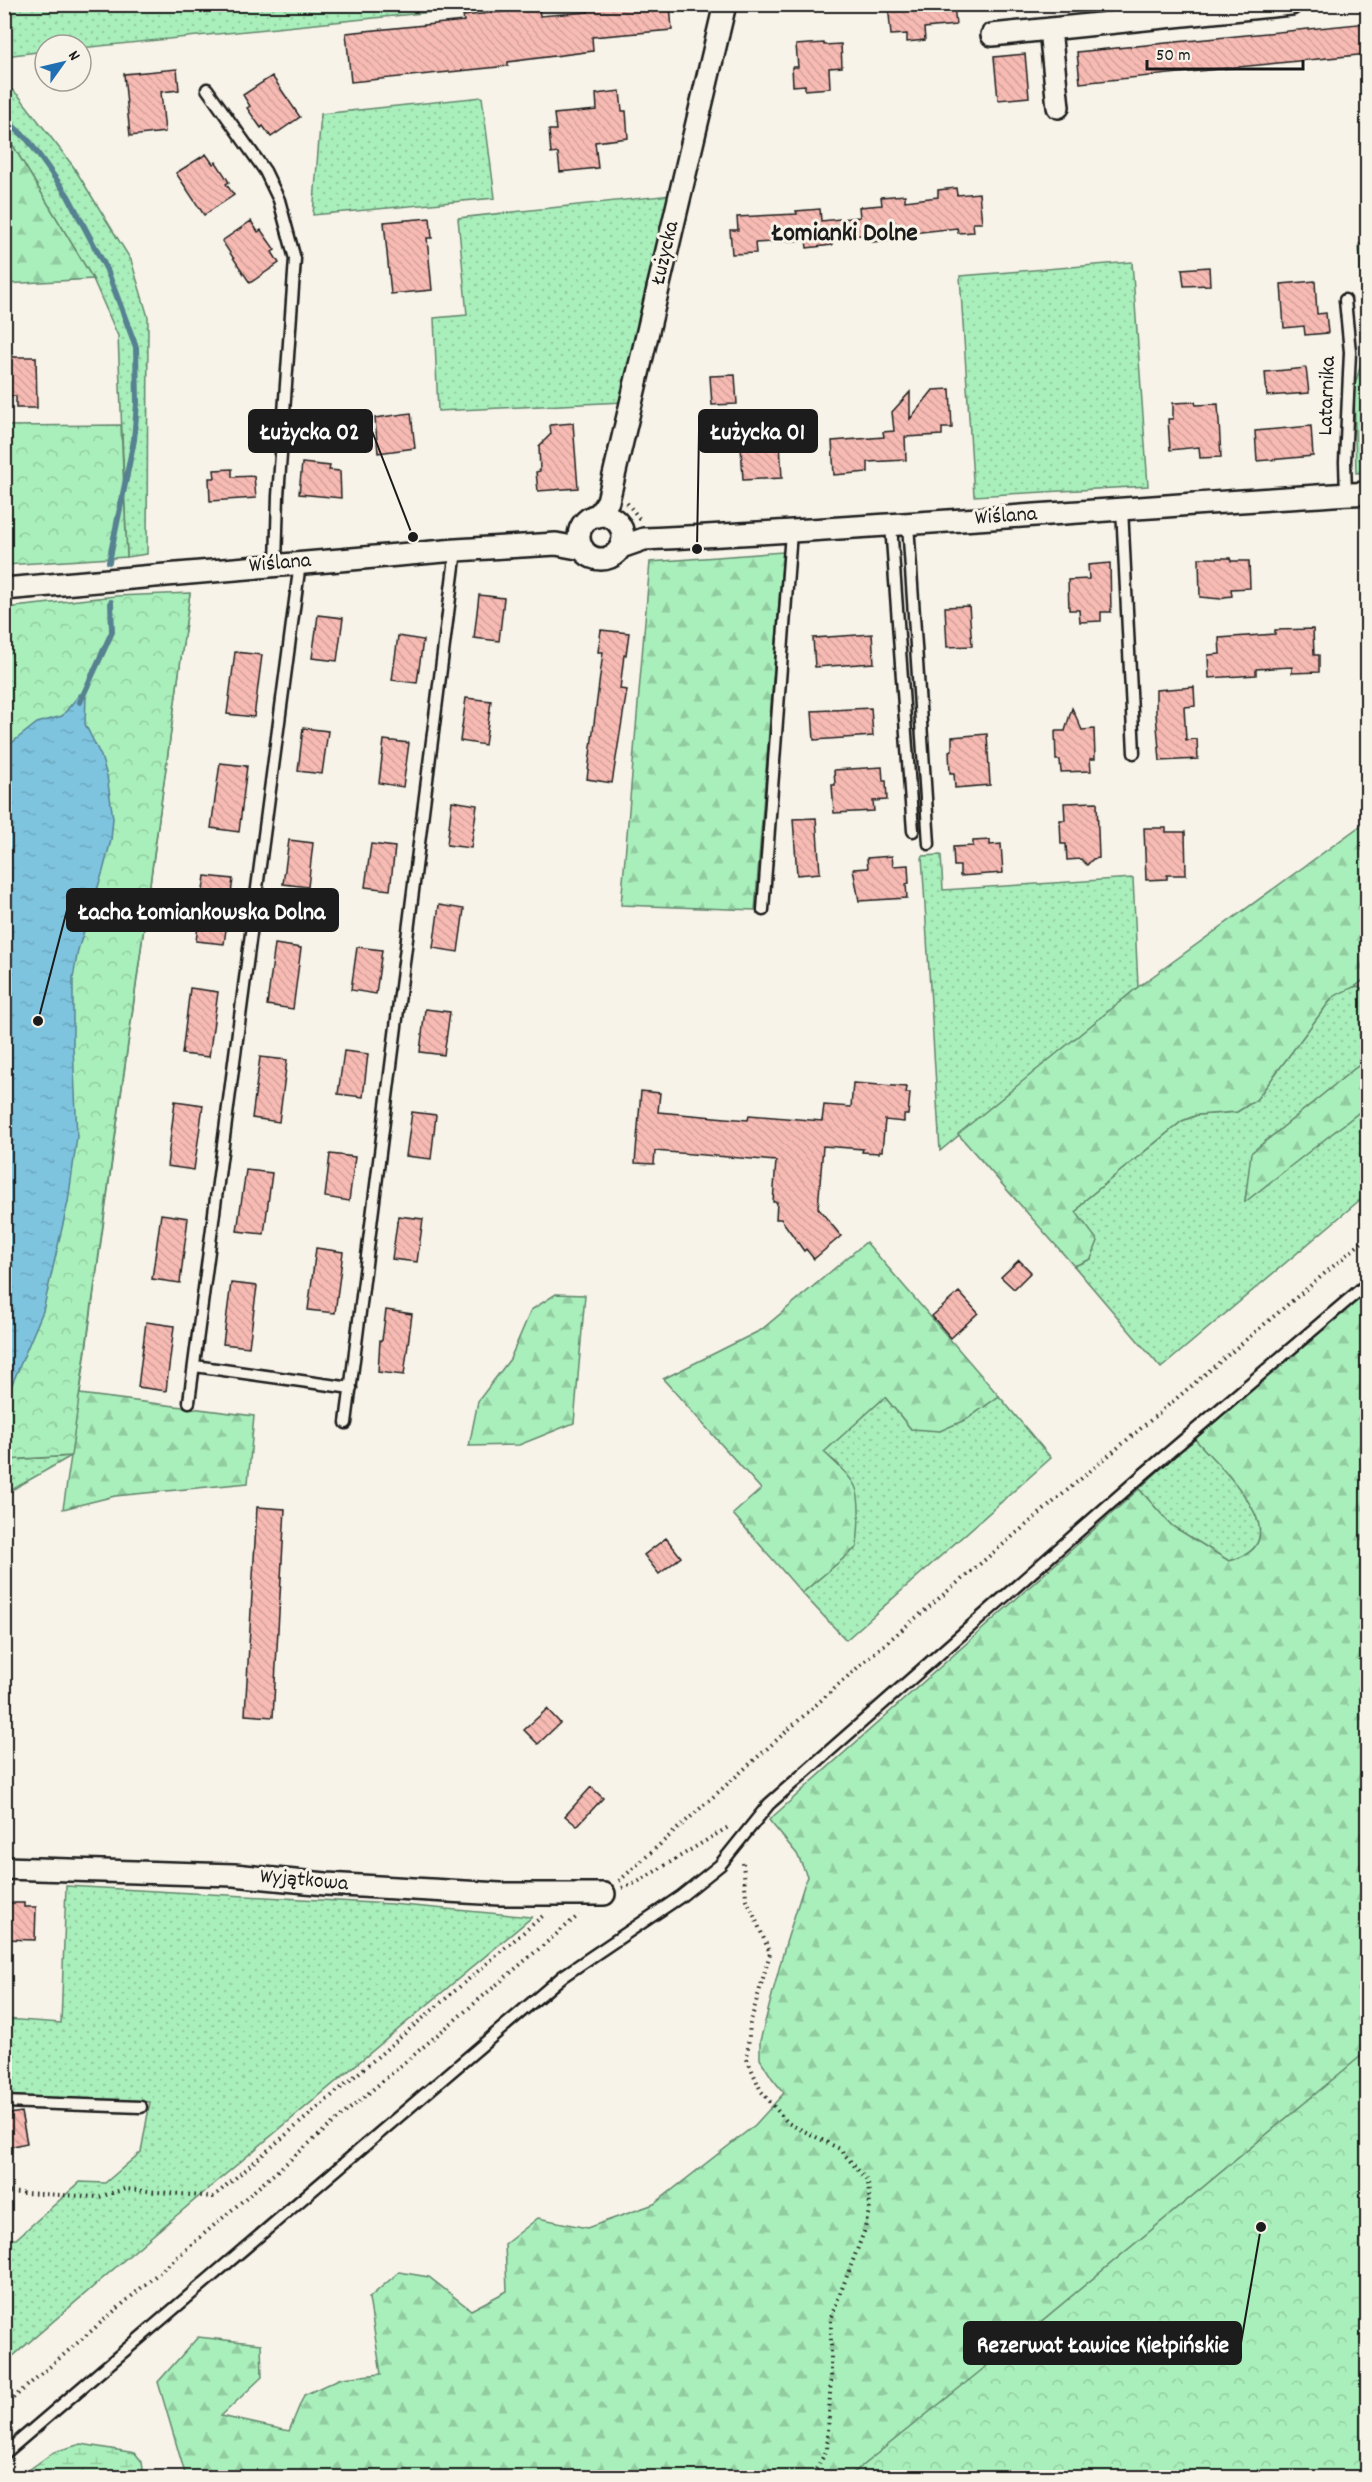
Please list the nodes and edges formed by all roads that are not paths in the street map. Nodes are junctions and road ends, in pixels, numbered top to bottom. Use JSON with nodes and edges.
{"nodes":[{"id":1,"x":724,"y":4,"type":"edge"},
{"id":2,"x":1291,"y":4,"type":"edge"},
{"id":3,"x":1050,"y":29,"type":"junction"},
{"id":4,"x":992,"y":35,"type":"dead end"},
{"id":5,"x":207,"y":89,"type":"dead end"},
{"id":6,"x":1058,"y":106,"type":"dead end"},
{"id":7,"x":1345,"y":300,"type":"dead end"},
{"id":8,"x":1368,"y":493,"type":"edge"},
{"id":9,"x":1346,"y":494,"type":"junction"},
{"id":10,"x":1122,"y":508,"type":"junction"},
{"id":11,"x":612,"y":522,"type":"junction"},
{"id":12,"x":900,"y":525,"type":"junction"},
{"id":13,"x":791,"y":532,"type":"junction"},
{"id":14,"x":581,"y":541,"type":"junction"},
{"id":15,"x":456,"y":550,"type":"junction"},
{"id":16,"x":300,"y":563,"type":"junction"},
{"id":17,"x":276,"y":564,"type":"junction"},
{"id":18,"x":4,"y":589,"type":"edge"},
{"id":19,"x":1134,"y":753,"type":"dead end"},
{"id":20,"x":913,"y":831,"type":"dead end"},
{"id":21,"x":929,"y":844,"type":"dead end"},
{"id":22,"x":763,"y":910,"type":"dead end"},
{"id":23,"x":1368,"y":1283,"type":"edge"},
{"id":24,"x":195,"y":1366,"type":"junction"},
{"id":25,"x":351,"y":1388,"type":"junction"},
{"id":26,"x":189,"y":1402,"type":"dead end"},
{"id":27,"x":346,"y":1423,"type":"dead end"},
{"id":28,"x":4,"y":1868,"type":"edge"},
{"id":29,"x":604,"y":1894,"type":"road end"},
{"id":30,"x":4,"y":2102,"type":"edge"},
{"id":31,"x":141,"y":2107,"type":"dead end"},
{"id":32,"x":4,"y":2454,"type":"edge"}],
"edges":[{"from":1,"to":11,"type":"street","name":"Łużycka"},
{"from":2,"to":3,"type":"street"},
{"from":3,"to":4,"type":"street"},
{"from":3,"to":6,"type":"street"},
{"from":5,"to":17,"type":"lane"},
{"from":7,"to":9,"type":"lane","name":"Latarnika"},
{"from":8,"to":9,"type":"street","name":"Wiślana"},
{"from":9,"to":10,"type":"street","name":"Wiślana"},
{"from":10,"to":12,"type":"street","name":"Wiślana"},
{"from":10,"to":19,"type":"lane"},
{"from":11,"to":13,"type":"street","name":"Wiślana"},
{"from":11,"to":14,"type":"street"},
{"from":11,"to":14,"type":"street"},
{"from":12,"to":13,"type":"street","name":"Wiślana"},
{"from":12,"to":20,"type":"lane"},
{"from":12,"to":21,"type":"lane"},
{"from":13,"to":22,"type":"lane"},
{"from":14,"to":15,"type":"street","name":"Wiślana"},
{"from":15,"to":16,"type":"street","name":"Wiślana"},
{"from":15,"to":25,"type":"lane"},
{"from":16,"to":17,"type":"street","name":"Wiślana"},
{"from":16,"to":24,"type":"lane"},
{"from":17,"to":18,"type":"street","name":"Wiślana"},
{"from":23,"to":32,"type":"lane"},
{"from":24,"to":25,"type":"lane"},
{"from":24,"to":26,"type":"lane"},
{"from":25,"to":27,"type":"lane"},
{"from":28,"to":29,"type":"street","name":"Wyjątkowa"},
{"from":30,"to":31,"type":"lane"}]}
